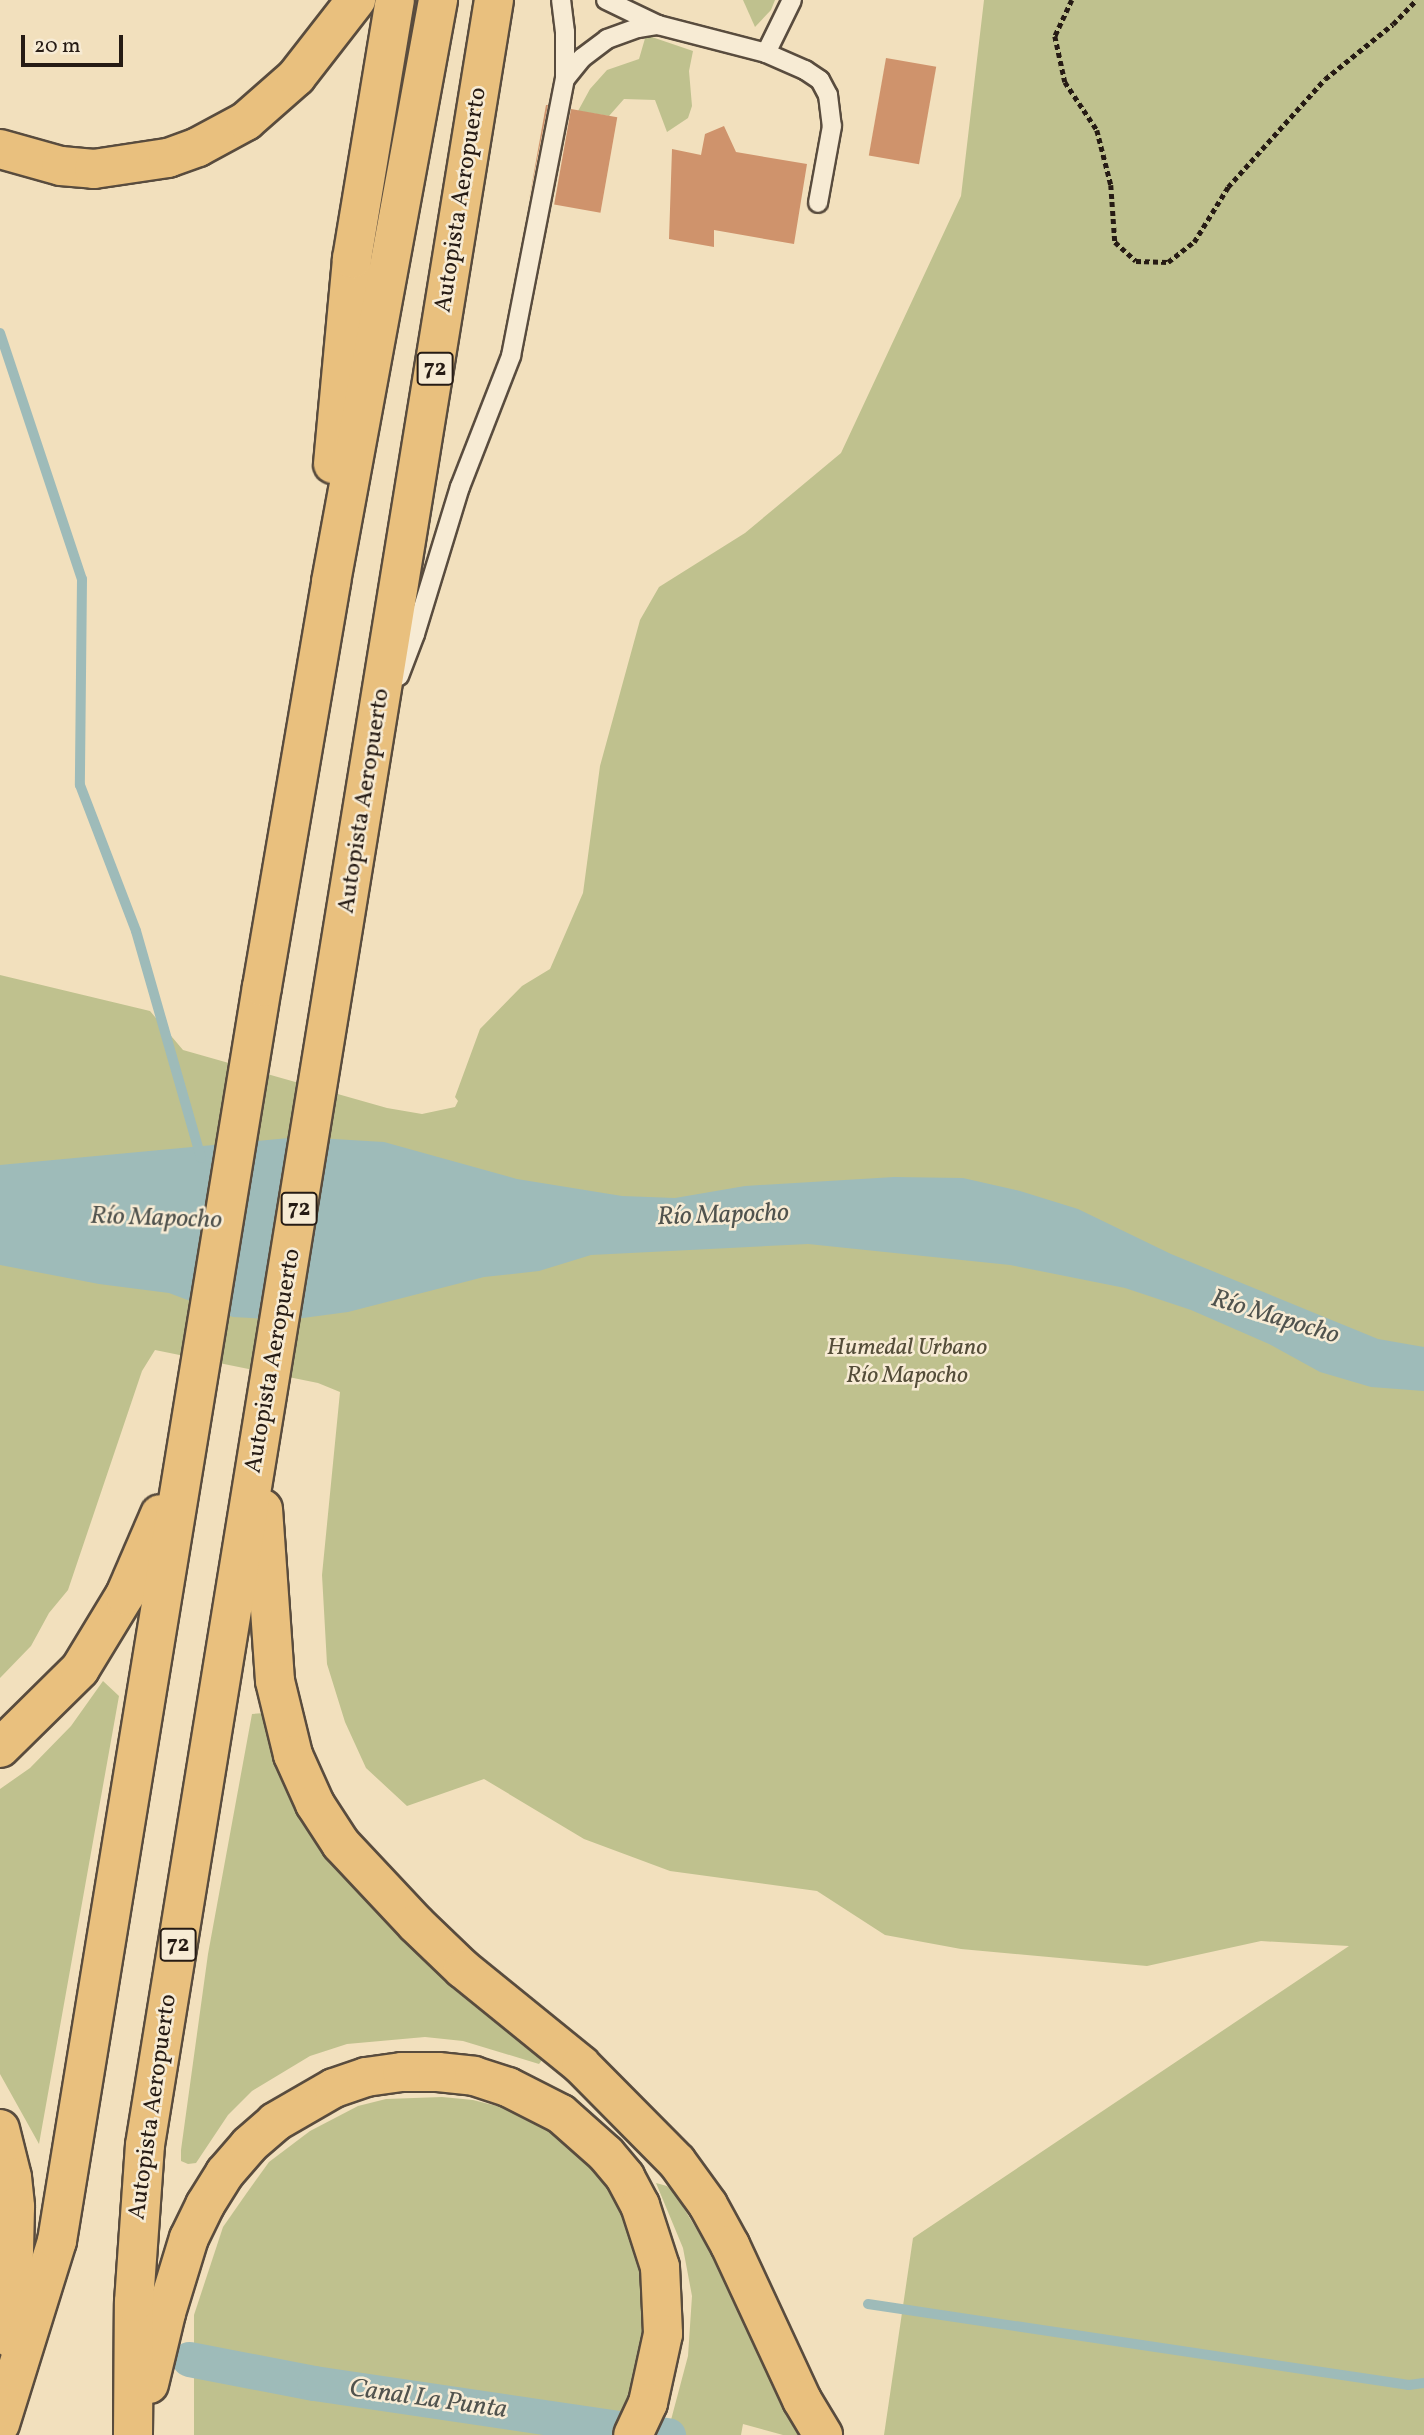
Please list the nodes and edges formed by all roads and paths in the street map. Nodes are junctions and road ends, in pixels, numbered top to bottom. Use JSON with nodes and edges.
{"nodes":[{"id":1,"x":356,"y":0,"type":"edge"},
{"id":2,"x":395,"y":0,"type":"edge"},
{"id":3,"x":438,"y":0,"type":"edge"},
{"id":4,"x":495,"y":0,"type":"edge"},
{"id":5,"x":561,"y":0,"type":"edge"},
{"id":6,"x":606,"y":0,"type":"edge"},
{"id":7,"x":792,"y":0,"type":"edge"},
{"id":8,"x":1072,"y":0,"type":"edge"},
{"id":9,"x":1416,"y":0,"type":"edge"},
{"id":10,"x":658,"y":25,"type":"junction"},
{"id":11,"x":766,"y":53,"type":"junction"},
{"id":12,"x":565,"y":79,"type":"junction"},
{"id":13,"x":0,"y":149,"type":"edge"},
{"id":14,"x":818,"y":203,"type":"dead end"},
{"id":15,"x":331,"y":582,"type":"junction"},
{"id":16,"x":375,"y":737,"type":"junction"},
{"id":17,"x":261,"y":1440,"type":"junction"},
{"id":18,"x":182,"y":1464,"type":"junction"},
{"id":19,"x":0,"y":1748,"type":"edge"},
{"id":20,"x":0,"y":2129,"type":"edge"},
{"id":21,"x":4,"y":2411,"type":"edge"},
{"id":22,"x":641,"y":2419,"type":"edge"},
{"id":23,"x":133,"y":2435,"type":"edge"},
{"id":24,"x":140,"y":2435,"type":"edge"},
{"id":25,"x":823,"y":2435,"type":"edge"}],
"edges":[{"from":1,"to":13,"type":"highway"},
{"from":2,"to":15,"type":"highway"},
{"from":3,"to":15,"type":"highway"},
{"from":4,"to":16,"type":"highway","name":"Autopista Aeropuerto","number":"72"},
{"from":5,"to":12,"type":"lane"},
{"from":6,"to":10,"type":"lane"},
{"from":7,"to":11,"type":"lane"},
{"from":8,"to":9,"type":"path"},
{"from":10,"to":11,"type":"lane"},
{"from":10,"to":12,"type":"lane"},
{"from":11,"to":14,"type":"lane"},
{"from":12,"to":16,"type":"lane"},
{"from":15,"to":18,"type":"highway"},
{"from":16,"to":17,"type":"highway","name":"Autopista Aeropuerto","number":"72"},
{"from":17,"to":23,"type":"highway","name":"Autopista Aeropuerto","number":"72"},
{"from":17,"to":25,"type":"highway"},
{"from":18,"to":19,"type":"highway"},
{"from":18,"to":21,"type":"highway"},
{"from":20,"to":21,"type":"highway"},
{"from":22,"to":24,"type":"highway"}]}
